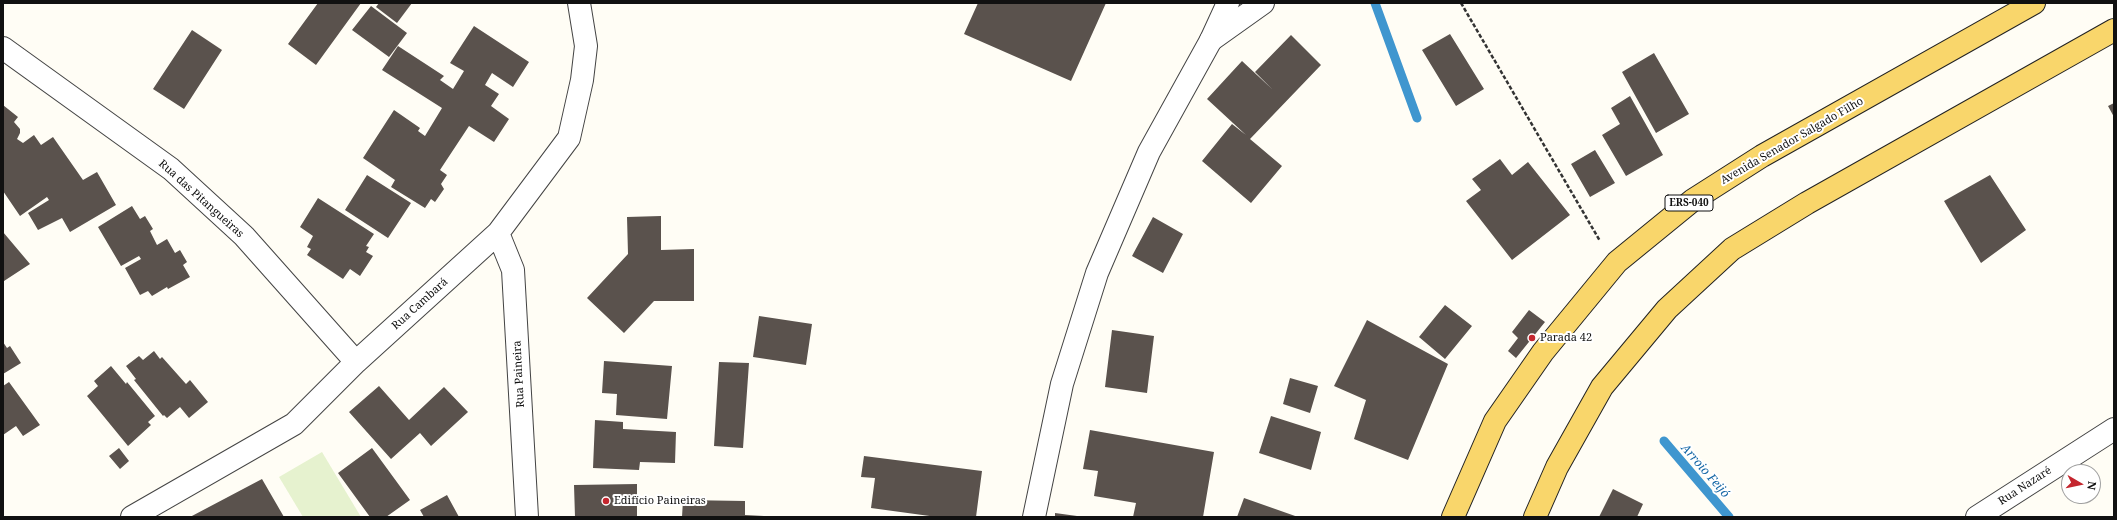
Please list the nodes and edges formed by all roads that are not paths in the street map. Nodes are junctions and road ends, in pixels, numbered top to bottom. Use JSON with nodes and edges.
{"nodes":[{"id":1,"x":579,"y":3,"type":"edge"},
{"id":2,"x":1228,"y":3,"type":"edge"},
{"id":3,"x":1263,"y":3,"type":"edge"},
{"id":4,"x":2034,"y":3,"type":"edge"},
{"id":5,"x":2114,"y":31,"type":"edge"},
{"id":6,"x":1211,"y":40,"type":"junction"},
{"id":7,"x":3,"y":48,"type":"edge"},
{"id":8,"x":498,"y":233,"type":"junction"},
{"id":9,"x":356,"y":362,"type":"junction"},
{"id":10,"x":2114,"y":429,"type":"edge"},
{"id":11,"x":132,"y":517,"type":"edge"},
{"id":12,"x":527,"y":517,"type":"edge"},
{"id":13,"x":1034,"y":517,"type":"edge"},
{"id":14,"x":1453,"y":517,"type":"edge"},
{"id":15,"x":1535,"y":517,"type":"edge"},
{"id":16,"x":1977,"y":517,"type":"edge"}],
"edges":[{"from":1,"to":8,"type":"street","name":"Rua Cambará"},
{"from":2,"to":6,"type":"street"},
{"from":3,"to":6,"type":"street"},
{"from":4,"to":14,"type":"main road","name":"Avenida Senador Salgado Filho","number":"ERS-040"},
{"from":5,"to":15,"type":"main road"},
{"from":6,"to":13,"type":"street"},
{"from":7,"to":9,"type":"street","name":"Rua das Pitangueiras"},
{"from":8,"to":9,"type":"street","name":"Rua Cambará"},
{"from":8,"to":12,"type":"street","name":"Rua Paineira"},
{"from":9,"to":11,"type":"street","name":"Rua Cambará"},
{"from":10,"to":16,"type":"street","name":"Rua Nazaré"}]}
